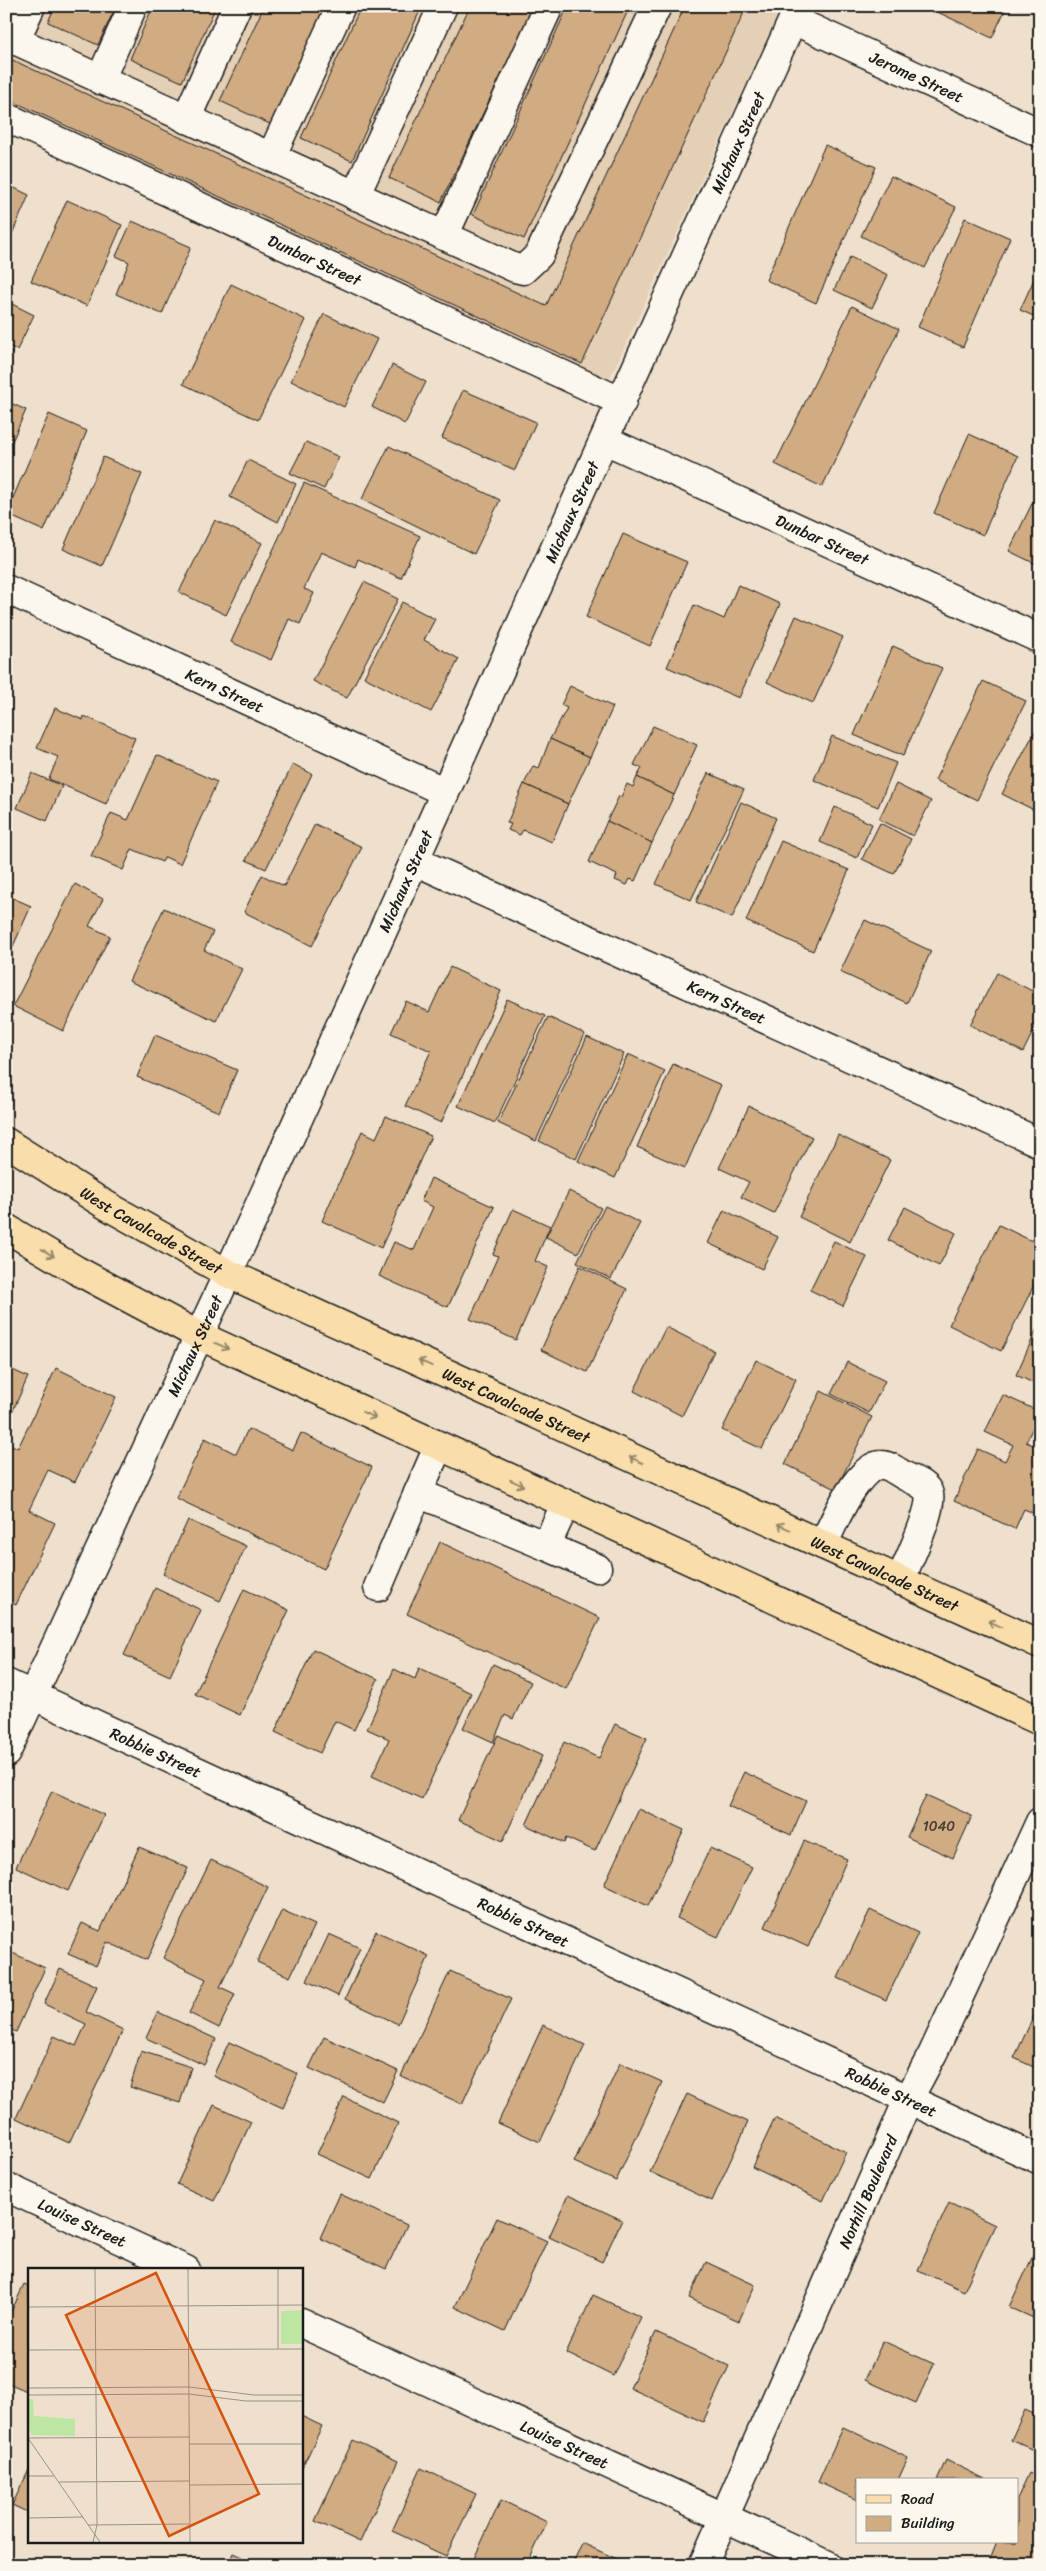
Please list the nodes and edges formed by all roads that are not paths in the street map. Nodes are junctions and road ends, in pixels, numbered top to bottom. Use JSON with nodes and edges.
{"nodes":[{"id":1,"x":31,"y":6,"type":"edge"},
{"id":2,"x":133,"y":6,"type":"edge"},
{"id":3,"x":237,"y":6,"type":"edge"},
{"id":4,"x":341,"y":6,"type":"edge"},
{"id":5,"x":443,"y":6,"type":"edge"},
{"id":6,"x":549,"y":6,"type":"edge"},
{"id":7,"x":656,"y":6,"type":"edge"},
{"id":8,"x":796,"y":13,"type":"edge"},
{"id":9,"x":11,"y":38,"type":"edge"},
{"id":10,"x":100,"y":80,"type":"junction"},
{"id":11,"x":6,"y":117,"type":"edge"},
{"id":12,"x":186,"y":119,"type":"junction"},
{"id":13,"x":1040,"y":133,"type":"edge"},
{"id":14,"x":271,"y":157,"type":"junction"},
{"id":15,"x":356,"y":196,"type":"junction"},
{"id":16,"x":444,"y":236,"type":"junction"},
{"id":17,"x":622,"y":402,"type":"junction"},
{"id":18,"x":605,"y":440,"type":"junction"},
{"id":19,"x":6,"y":589,"type":"edge"},
{"id":20,"x":1040,"y":639,"type":"edge"},
{"id":21,"x":445,"y":792,"type":"junction"},
{"id":22,"x":415,"y":861,"type":"junction"},
{"id":23,"x":6,"y":1142,"type":"edge"},
{"id":24,"x":1040,"y":1143,"type":"edge"},
{"id":25,"x":6,"y":1228,"type":"edge"},
{"id":26,"x":228,"y":1272,"type":"junction"},
{"id":27,"x":198,"y":1335,"type":"junction"},
{"id":28,"x":438,"y":1447,"type":"junction"},
{"id":29,"x":418,"y":1493,"type":"junction"},
{"id":30,"x":565,"y":1505,"type":"junction"},
{"id":31,"x":823,"y":1545,"type":"junction"},
{"id":32,"x":546,"y":1546,"type":"junction"},
{"id":33,"x":597,"y":1568,"type":"dead end"},
{"id":34,"x":900,"y":1580,"type":"junction"},
{"id":35,"x":378,"y":1587,"type":"dead end"},
{"id":36,"x":1040,"y":1644,"type":"edge"},
{"id":37,"x":6,"y":1684,"type":"edge"},
{"id":38,"x":33,"y":1696,"type":"junction"},
{"id":39,"x":1040,"y":1721,"type":"edge"},
{"id":40,"x":6,"y":1753,"type":"edge"},
{"id":41,"x":1040,"y":1822,"type":"edge"},
{"id":42,"x":908,"y":2100,"type":"junction"},
{"id":43,"x":1040,"y":2160,"type":"edge"},
{"id":44,"x":6,"y":2187,"type":"edge"},
{"id":45,"x":182,"y":2268,"type":"edge"},
{"id":46,"x":302,"y":2322,"type":"edge"},
{"id":47,"x":724,"y":2517,"type":"junction"},
{"id":48,"x":703,"y":2565,"type":"edge"},
{"id":49,"x":828,"y":2565,"type":"edge"}],
"edges":[{"from":1,"to":9,"type":"street"},
{"from":2,"to":10,"type":"street"},
{"from":3,"to":12,"type":"street"},
{"from":4,"to":14,"type":"street"},
{"from":5,"to":15,"type":"street"},
{"from":6,"to":16,"type":"street"},
{"from":7,"to":16,"type":"street"},
{"from":8,"to":13,"type":"street","name":"Jerome Street"},
{"from":8,"to":17,"type":"street","name":"Michaux Street"},
{"from":9,"to":10,"type":"street"},
{"from":10,"to":12,"type":"street"},
{"from":11,"to":17,"type":"street","name":"Dunbar Street"},
{"from":12,"to":14,"type":"street"},
{"from":14,"to":15,"type":"street"},
{"from":15,"to":16,"type":"street"},
{"from":17,"to":18,"type":"street","name":"Michaux Street"},
{"from":18,"to":20,"type":"street","name":"Dunbar Street"},
{"from":18,"to":21,"type":"street","name":"Michaux Street"},
{"from":19,"to":21,"type":"street","name":"Kern Street"},
{"from":21,"to":22,"type":"street","name":"Michaux Street"},
{"from":22,"to":24,"type":"street","name":"Kern Street"},
{"from":22,"to":26,"type":"street","name":"Michaux Street"},
{"from":23,"to":26,"type":"main road","name":"West Cavalcade Street"},
{"from":25,"to":27,"type":"main road","one_way":true},
{"from":26,"to":27,"type":"street","name":"Michaux Street"},
{"from":31,"to":26,"type":"main road","name":"West Cavalcade Street","one_way":true},
{"from":27,"to":28,"type":"main road","one_way":true},
{"from":27,"to":38,"type":"street","name":"Michaux Street"},
{"from":28,"to":29,"type":"street"},
{"from":28,"to":30,"type":"main road","one_way":true},
{"from":29,"to":32,"type":"street"},
{"from":29,"to":35,"type":"street"},
{"from":30,"to":32,"type":"street"},
{"from":30,"to":39,"type":"main road"},
{"from":31,"to":34,"type":"main road","name":"West Cavalcade Street"},
{"from":31,"to":34,"type":"street"},
{"from":32,"to":33,"type":"street"},
{"from":36,"to":34,"type":"main road","name":"West Cavalcade Street","one_way":true},
{"from":37,"to":38,"type":"street","name":"Robbie Street"},
{"from":38,"to":40,"type":"street","name":"Michaux Street"},
{"from":38,"to":42,"type":"street","name":"Robbie Street"},
{"from":41,"to":42,"type":"street","name":"Norhill Boulevard"},
{"from":42,"to":43,"type":"street","name":"Robbie Street"},
{"from":42,"to":47,"type":"street","name":"Norhill Boulevard"},
{"from":44,"to":45,"type":"street","name":"Louise Street"},
{"from":46,"to":47,"type":"street","name":"Louise Street"},
{"from":47,"to":48,"type":"street","name":"Norhill Boulevard"},
{"from":47,"to":49,"type":"street","name":"Louise Street"}]}
